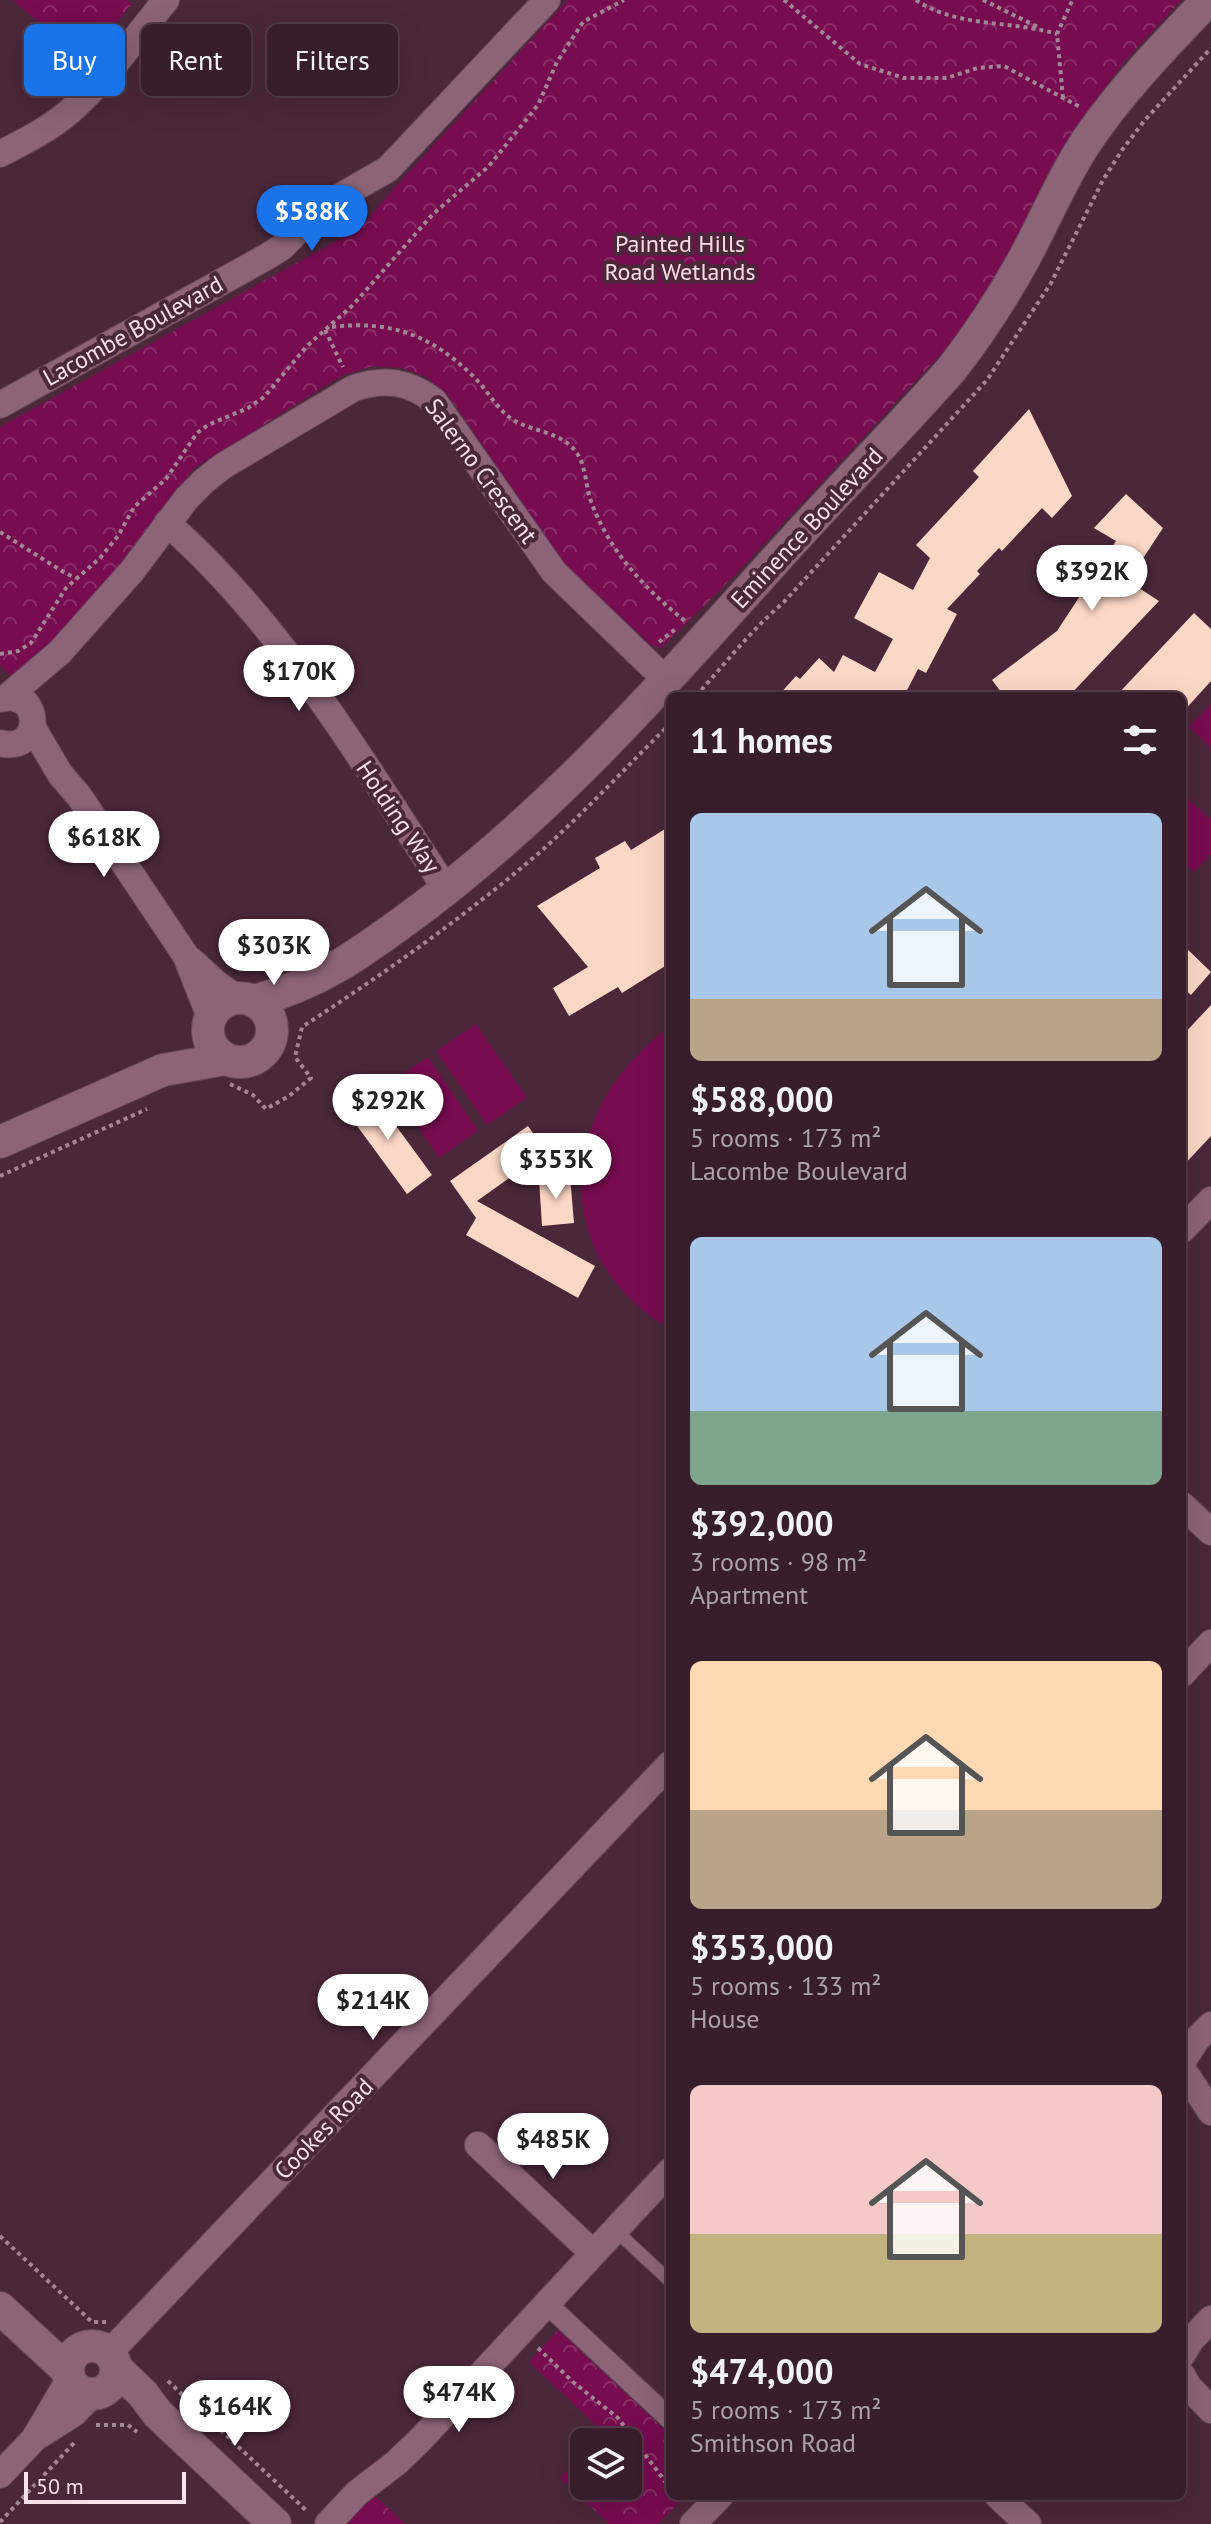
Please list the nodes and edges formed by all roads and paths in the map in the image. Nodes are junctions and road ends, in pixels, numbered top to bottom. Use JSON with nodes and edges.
{"nodes":[{"id":1,"x":166,"y":0,"type":"edge"},
{"id":2,"x":547,"y":0,"type":"edge"},
{"id":3,"x":624,"y":0,"type":"edge"},
{"id":4,"x":784,"y":0,"type":"edge"},
{"id":5,"x":916,"y":0,"type":"edge"},
{"id":6,"x":983,"y":0,"type":"edge"},
{"id":7,"x":1070,"y":0,"type":"edge"},
{"id":8,"x":1208,"y":0,"type":"edge"},
{"id":9,"x":1043,"y":30,"type":"junction"},
{"id":10,"x":1057,"y":34,"type":"junction"},
{"id":11,"x":1063,"y":98,"type":"junction"},
{"id":12,"x":1090,"y":98,"type":"dead end"},
{"id":13,"x":0,"y":154,"type":"edge"},
{"id":14,"x":327,"y":328,"type":"junction"},
{"id":15,"x":354,"y":388,"type":"junction"},
{"id":16,"x":0,"y":405,"type":"edge"},
{"id":17,"x":167,"y":523,"type":"junction"},
{"id":18,"x":0,"y":532,"type":"edge"},
{"id":19,"x":78,"y":578,"type":"junction"},
{"id":20,"x":0,"y":654,"type":"edge"},
{"id":21,"x":643,"y":659,"type":"junction"},
{"id":22,"x":667,"y":681,"type":"junction"},
{"id":23,"x":9,"y":721,"type":"edge"},
{"id":24,"x":446,"y":889,"type":"junction"},
{"id":25,"x":186,"y":956,"type":"junction"},
{"id":26,"x":320,"y":979,"type":"junction"},
{"id":27,"x":246,"y":1000,"type":"junction"},
{"id":28,"x":209,"y":1024,"type":"junction"},
{"id":29,"x":272,"y":1032,"type":"junction"},
{"id":30,"x":163,"y":1070,"type":"junction"},
{"id":31,"x":225,"y":1071,"type":"junction"},
{"id":32,"x":289,"y":1096,"type":"dead end"},
{"id":33,"x":150,"y":1107,"type":"dead end"},
{"id":34,"x":0,"y":1142,"type":"edge"},
{"id":35,"x":0,"y":1176,"type":"edge"},
{"id":36,"x":1211,"y":1200,"type":"edge"},
{"id":37,"x":1186,"y":1226,"type":"edge"},
{"id":38,"x":1186,"y":1509,"type":"edge"},
{"id":39,"x":1211,"y":1532,"type":"edge"},
{"id":40,"x":1211,"y":1643,"type":"edge"},
{"id":41,"x":1186,"y":1670,"type":"edge"},
{"id":42,"x":666,"y":1768,"type":"edge"},
{"id":43,"x":1211,"y":2013,"type":"edge"},
{"id":44,"x":1186,"y":2025,"type":"edge"},
{"id":45,"x":1211,"y":2025,"type":"edge"},
{"id":46,"x":1186,"y":2059,"type":"edge"},
{"id":47,"x":1186,"y":2069,"type":"edge"},
{"id":48,"x":1186,"y":2105,"type":"edge"},
{"id":49,"x":1211,"y":2112,"type":"edge"},
{"id":50,"x":1211,"y":2119,"type":"edge"},
{"id":51,"x":478,"y":2145,"type":"dead end"},
{"id":52,"x":666,"y":2175,"type":"edge"},
{"id":53,"x":615,"y":2230,"type":"junction"},
{"id":54,"x":593,"y":2253,"type":"junction"},
{"id":55,"x":666,"y":2277,"type":"edge"},
{"id":56,"x":547,"y":2304,"type":"junction"},
{"id":57,"x":9,"y":2314,"type":"edge"},
{"id":58,"x":1211,"y":2319,"type":"edge"},
{"id":59,"x":521,"y":2332,"type":"junction"},
{"id":60,"x":1186,"y":2348,"type":"edge"},
{"id":61,"x":91,"y":2372,"type":"junction"},
{"id":62,"x":1186,"y":2382,"type":"edge"},
{"id":63,"x":1211,"y":2410,"type":"edge"},
{"id":64,"x":157,"y":2413,"type":"junction"},
{"id":65,"x":666,"y":2415,"type":"edge"},
{"id":66,"x":88,"y":2429,"type":"dead end"},
{"id":67,"x":78,"y":2439,"type":"dead end"},
{"id":68,"x":0,"y":2475,"type":"edge"},
{"id":69,"x":666,"y":2483,"type":"edge"},
{"id":70,"x":716,"y":2500,"type":"edge"},
{"id":71,"x":1002,"y":2500,"type":"edge"},
{"id":72,"x":0,"y":2522,"type":"edge"},
{"id":73,"x":275,"y":2524,"type":"edge"},
{"id":74,"x":328,"y":2524,"type":"edge"},
{"id":75,"x":693,"y":2524,"type":"edge"},
{"id":76,"x":1028,"y":2524,"type":"edge"}],
"edges":[{"from":1,"to":13,"type":"street"},
{"from":2,"to":16,"type":"street","name":"Lacombe Boulevard"},
{"from":3,"to":14,"type":"path"},
{"from":4,"to":11,"type":"path"},
{"from":5,"to":9,"type":"path"},
{"from":6,"to":9,"type":"path"},
{"from":7,"to":10,"type":"path"},
{"from":8,"to":22,"type":"street","name":"Eminence Boulevard"},
{"from":9,"to":10,"type":"path"},
{"from":10,"to":11,"type":"path"},
{"from":11,"to":12,"type":"path"},
{"from":14,"to":15,"type":"path"},
{"from":14,"to":19,"type":"path"},
{"from":14,"to":21,"type":"path"},
{"from":15,"to":17,"type":"street","name":"Salerno Crescent"},
{"from":15,"to":21,"type":"street","name":"Salerno Crescent"},
{"from":17,"to":23,"type":"street","name":"Salerno Crescent"},
{"from":17,"to":24,"type":"street","name":"Holding Way"},
{"from":18,"to":19,"type":"path"},
{"from":19,"to":20,"type":"path"},
{"from":21,"to":22,"type":"street","name":"Salerno Crescent"},
{"from":22,"to":24,"type":"street","name":"Eminence Boulevard"},
{"from":23,"to":25,"type":"street"},
{"from":24,"to":26,"type":"street","name":"Eminence Boulevard"},
{"from":25,"to":27,"type":"street"},
{"from":25,"to":28,"type":"street"},
{"from":26,"to":27,"type":"street","name":"Eminence Boulevard"},
{"from":26,"to":29,"type":"street","name":"Eminence Boulevard"},
{"from":27,"to":28,"type":"street"},
{"from":27,"to":29,"type":"street"},
{"from":28,"to":30,"type":"street"},
{"from":28,"to":31,"type":"street"},
{"from":29,"to":31,"type":"street"},
{"from":30,"to":31,"type":"street"},
{"from":30,"to":34,"type":"street"},
{"from":31,"to":32,"type":"path"},
{"from":33,"to":35,"type":"path"},
{"from":36,"to":37,"type":"street"},
{"from":38,"to":39,"type":"street"},
{"from":40,"to":41,"type":"street"},
{"from":42,"to":61,"type":"street","name":"Cookes Road"},
{"from":43,"to":44,"type":"street"},
{"from":45,"to":46,"type":"street"},
{"from":47,"to":49,"type":"street"},
{"from":48,"to":50,"type":"street"},
{"from":51,"to":54,"type":"street"},
{"from":52,"to":53,"type":"street"},
{"from":53,"to":54,"type":"street"},
{"from":53,"to":55,"type":"lane"},
{"from":54,"to":56,"type":"street"},
{"from":56,"to":59,"type":"street"},
{"from":56,"to":65,"type":"street"},
{"from":57,"to":61,"type":"street"},
{"from":58,"to":60,"type":"street"},
{"from":59,"to":69,"type":"path"},
{"from":59,"to":74,"type":"street"},
{"from":61,"to":64,"type":"street"},
{"from":61,"to":68,"type":"street","name":"Cookes Road"},
{"from":62,"to":63,"type":"street"},
{"from":64,"to":66,"type":"path"},
{"from":64,"to":73,"type":"street"},
{"from":67,"to":72,"type":"path"},
{"from":70,"to":75,"type":"street"},
{"from":71,"to":76,"type":"street"}]}
